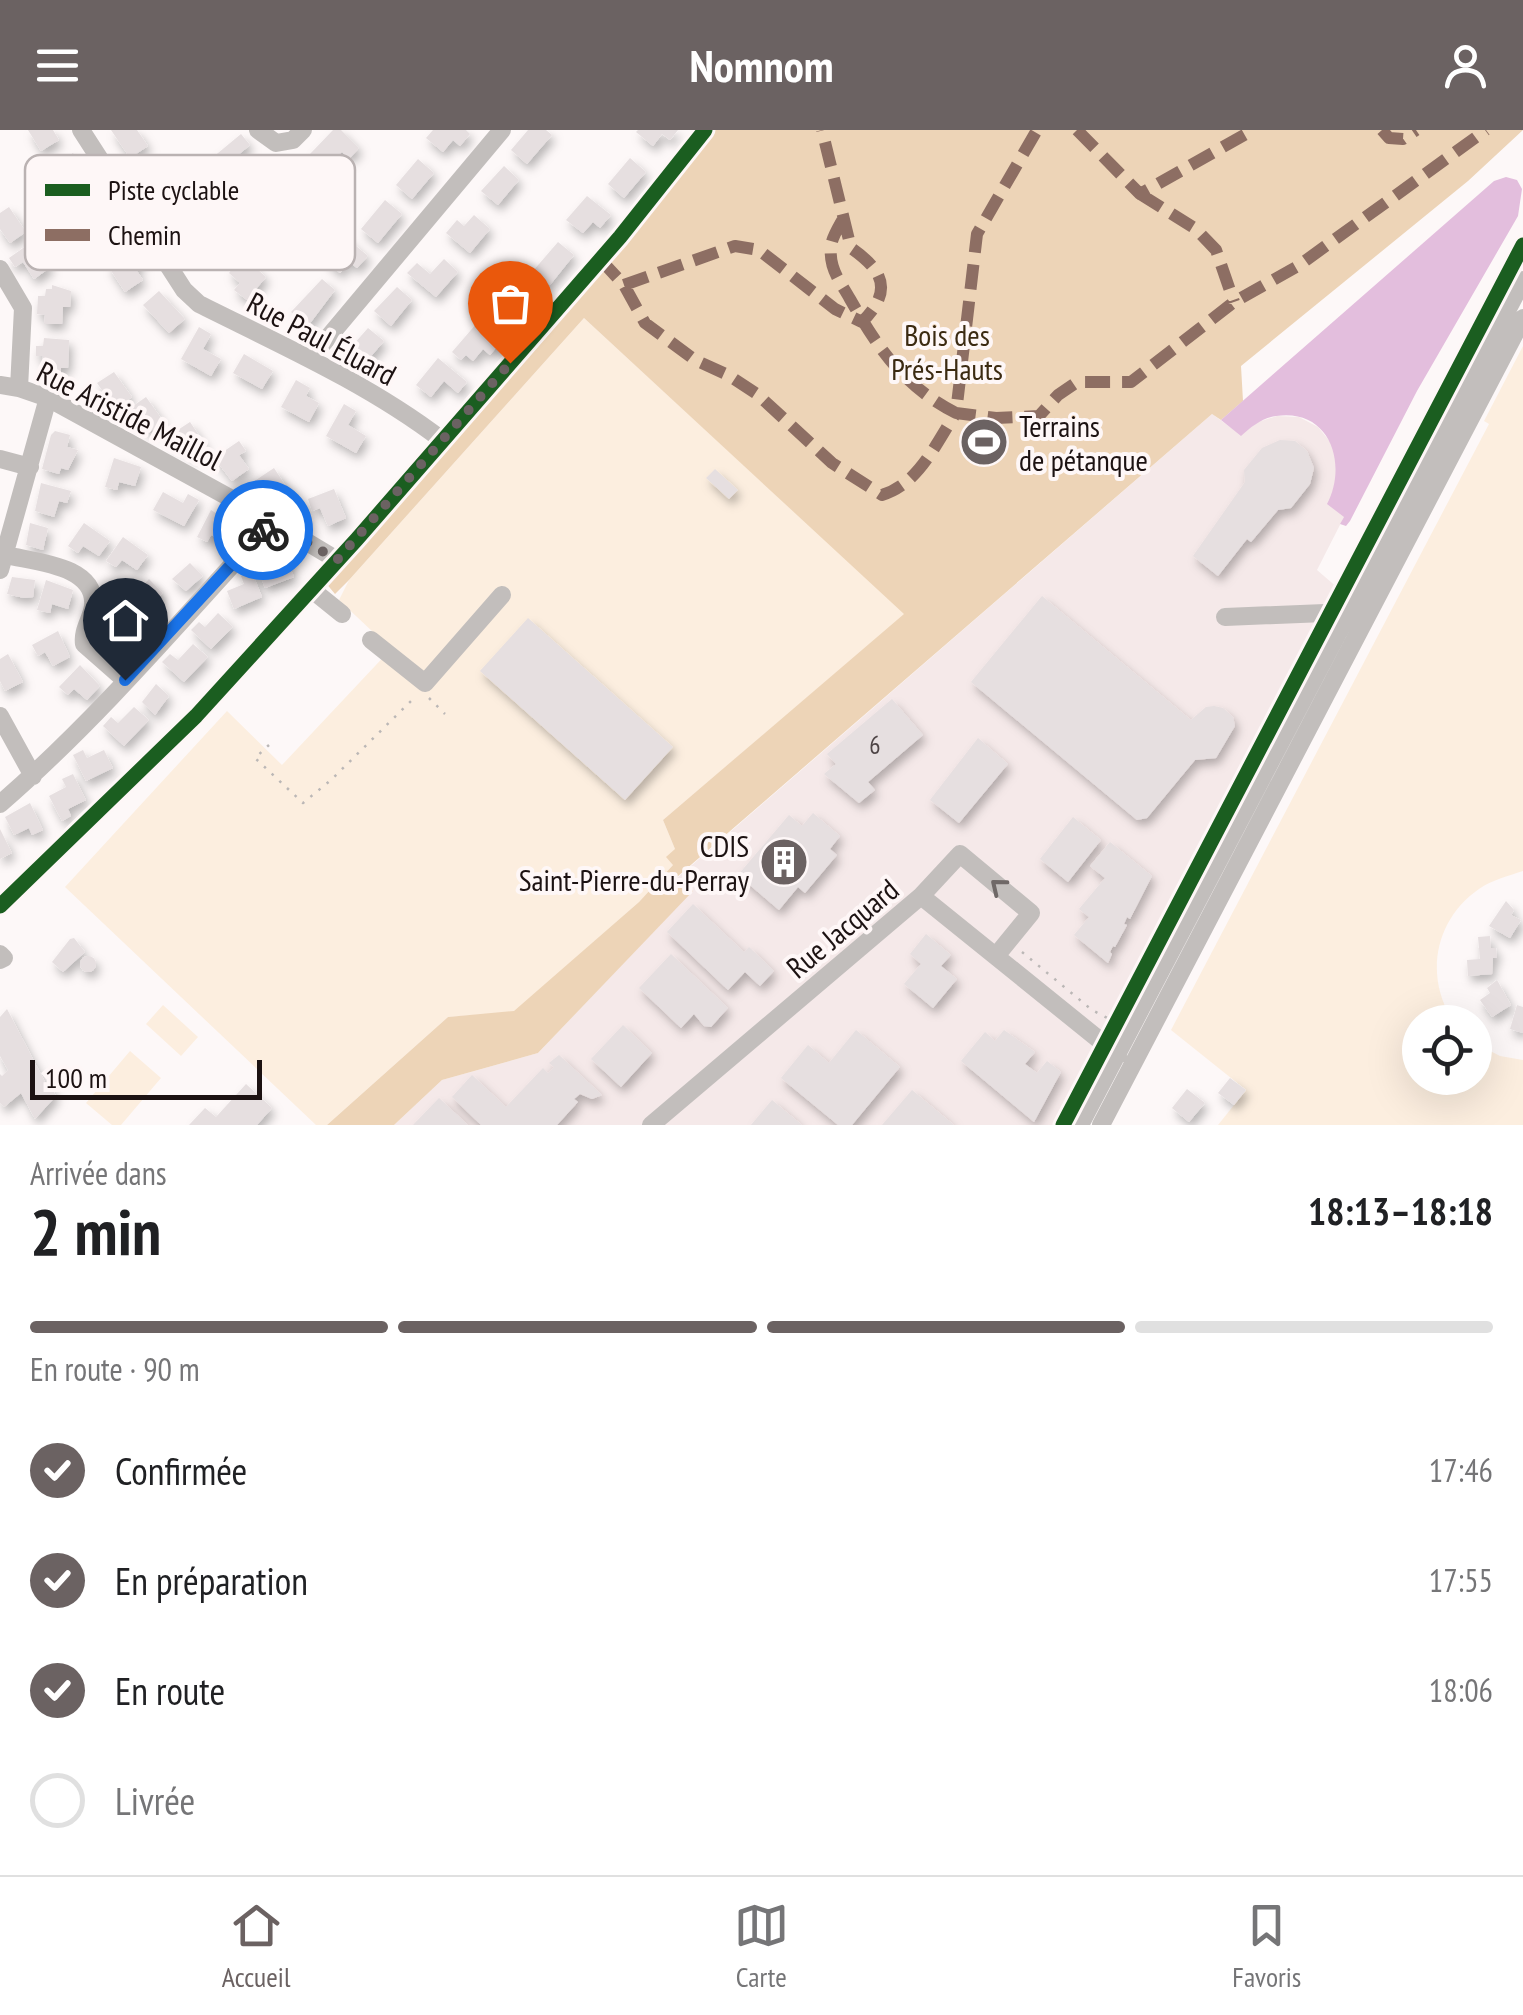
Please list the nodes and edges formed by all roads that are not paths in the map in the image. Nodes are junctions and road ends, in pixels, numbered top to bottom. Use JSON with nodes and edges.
{"nodes":[{"id":1,"x":81,"y":130,"type":"edge"},
{"id":2,"x":258,"y":130,"type":"edge"},
{"id":3,"x":303,"y":130,"type":"edge"},
{"id":4,"x":502,"y":130,"type":"edge"},
{"id":5,"x":705,"y":130,"type":"edge"},
{"id":6,"x":97,"y":155,"type":"edge"},
{"id":7,"x":0,"y":269,"type":"edge"},
{"id":8,"x":171,"y":270,"type":"edge"},
{"id":9,"x":1523,"y":280,"type":"edge"},
{"id":10,"x":1523,"y":318,"type":"edge"},
{"id":11,"x":310,"y":359,"type":"junction"},
{"id":12,"x":0,"y":386,"type":"edge"},
{"id":13,"x":20,"y":388,"type":"junction"},
{"id":14,"x":48,"y":398,"type":"junction"},
{"id":15,"x":442,"y":440,"type":"junction"},
{"id":16,"x":0,"y":459,"type":"edge"},
{"id":17,"x":30,"y":467,"type":"junction"},
{"id":18,"x":272,"y":521,"type":"junction"},
{"id":19,"x":337,"y":560,"type":"junction"},
{"id":20,"x":3,"y":562,"type":"edge"},
{"id":21,"x":312,"y":588,"type":"junction"},
{"id":22,"x":502,"y":595,"type":"dead end"},
{"id":23,"x":1350,"y":612,"type":"junction"},
{"id":24,"x":342,"y":614,"type":"dead end"},
{"id":25,"x":1225,"y":617,"type":"dead end"},
{"id":26,"x":370,"y":640,"type":"dead end"},
{"id":27,"x":125,"y":680,"type":"junction"},
{"id":28,"x":0,"y":716,"type":"edge"},
{"id":29,"x":33,"y":776,"type":"junction"},
{"id":30,"x":0,"y":804,"type":"edge"},
{"id":31,"x":921,"y":896,"type":"junction"},
{"id":32,"x":0,"y":906,"type":"edge"},
{"id":33,"x":996,"y":956,"type":"junction"},
{"id":34,"x":1118,"y":1054,"type":"junction"},
{"id":35,"x":651,"y":1125,"type":"edge"},
{"id":36,"x":1080,"y":1125,"type":"edge"},
{"id":37,"x":1102,"y":1125,"type":"edge"}],
"edges":[{"from":1,"to":6,"type":"street","name":"Rue Paul Éluard"},
{"from":2,"to":3,"type":"street"},
{"from":4,"to":11,"type":"street"},
{"from":5,"to":15,"type":"street"},
{"from":7,"to":13,"type":"street"},
{"from":8,"to":11,"type":"street","name":"Rue Paul Éluard"},
{"from":9,"to":23,"type":"street"},
{"from":10,"to":37,"type":"street"},
{"from":11,"to":15,"type":"street","name":"Rue Paul Éluard"},
{"from":12,"to":13,"type":"street","name":"Rue Aristide Maillol"},
{"from":13,"to":14,"type":"street","name":"Rue Aristide Maillol"},
{"from":14,"to":17,"type":"street"},
{"from":14,"to":18,"type":"street","name":"Rue Aristide Maillol"},
{"from":15,"to":19,"type":"street"},
{"from":16,"to":17,"type":"street"},
{"from":17,"to":20,"type":"street"},
{"from":18,"to":19,"type":"street","name":"Rue Aristide Maillol"},
{"from":18,"to":27,"type":"street"},
{"from":19,"to":21,"type":"street"},
{"from":20,"to":27,"type":"street"},
{"from":21,"to":24,"type":"street"},
{"from":21,"to":32,"type":"street"},
{"from":22,"to":26,"type":"street"},
{"from":23,"to":25,"type":"street"},
{"from":23,"to":34,"type":"street"},
{"from":27,"to":29,"type":"street"},
{"from":28,"to":29,"type":"street"},
{"from":29,"to":30,"type":"street"},
{"from":31,"to":33,"type":"street","name":"Rue Jacquard"},
{"from":33,"to":31,"type":"street","one_way":true},
{"from":31,"to":35,"type":"street","name":"Rue Jacquard"},
{"from":33,"to":34,"type":"street","name":"Rue Jacquard"},
{"from":34,"to":36,"type":"street"}]}
